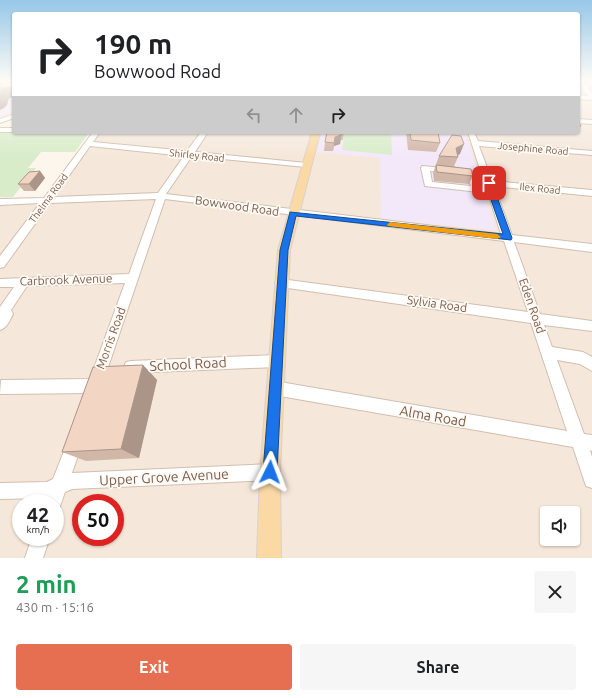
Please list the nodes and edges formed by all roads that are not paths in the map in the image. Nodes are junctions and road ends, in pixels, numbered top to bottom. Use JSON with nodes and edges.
{"nodes":[{"id":1,"x":12,"y":111,"type":"edge"},
{"id":2,"x":0,"y":115,"type":"edge"},
{"id":3,"x":12,"y":117,"type":"edge"},
{"id":4,"x":0,"y":121,"type":"edge"},
{"id":5,"x":580,"y":121,"type":"edge"},
{"id":6,"x":592,"y":122,"type":"edge"},
{"id":7,"x":0,"y":130,"type":"edge"},
{"id":8,"x":12,"y":130,"type":"edge"},
{"id":9,"x":96,"y":134,"type":"edge"},
{"id":10,"x":204,"y":134,"type":"edge"},
{"id":11,"x":315,"y":134,"type":"edge"},
{"id":12,"x":472,"y":134,"type":"edge"},
{"id":13,"x":475,"y":143,"type":"junction"},
{"id":14,"x":88,"y":144,"type":"junction"},
{"id":15,"x":592,"y":153,"type":"edge"},
{"id":16,"x":189,"y":154,"type":"junction"},
{"id":17,"x":306,"y":166,"type":"junction"},
{"id":18,"x":490,"y":187,"type":"junction"},
{"id":19,"x":476,"y":189,"type":"junction"},
{"id":20,"x":592,"y":193,"type":"edge"},
{"id":21,"x":161,"y":196,"type":"junction"},
{"id":22,"x":46,"y":201,"type":"junction"},
{"id":23,"x":0,"y":202,"type":"edge"},
{"id":24,"x":293,"y":213,"type":"junction"},
{"id":25,"x":508,"y":238,"type":"junction"},
{"id":26,"x":592,"y":248,"type":"edge"},
{"id":27,"x":0,"y":264,"type":"edge"},
{"id":28,"x":133,"y":278,"type":"junction"},
{"id":29,"x":24,"y":282,"type":"junction"},
{"id":30,"x":0,"y":283,"type":"edge"},
{"id":31,"x":281,"y":283,"type":"junction"},
{"id":32,"x":536,"y":318,"type":"junction"},
{"id":33,"x":0,"y":324,"type":"edge"},
{"id":34,"x":592,"y":326,"type":"edge"},
{"id":35,"x":548,"y":352,"type":"junction"},
{"id":36,"x":276,"y":361,"type":"junction"},
{"id":37,"x":592,"y":365,"type":"edge"},
{"id":38,"x":100,"y":368,"type":"junction"},
{"id":39,"x":95,"y":386,"type":"junction"},
{"id":40,"x":2,"y":387,"type":"dead end"},
{"id":41,"x":274,"y":388,"type":"junction"},
{"id":42,"x":90,"y":400,"type":"edge"},
{"id":43,"x":79,"y":429,"type":"edge"},
{"id":44,"x":585,"y":442,"type":"edge"},
{"id":45,"x":270,"y":472,"type":"junction"},
{"id":46,"x":592,"y":480,"type":"edge"},
{"id":47,"x":59,"y":486,"type":"junction"},
{"id":48,"x":0,"y":491,"type":"edge"},
{"id":49,"x":56,"y":494,"type":"edge"},
{"id":50,"x":38,"y":546,"type":"edge"},
{"id":51,"x":34,"y":558,"type":"edge"},
{"id":52,"x":269,"y":558,"type":"edge"}],
"edges":[{"from":1,"to":2,"type":"street"},
{"from":3,"to":4,"type":"street"},
{"from":5,"to":6,"type":"street"},
{"from":7,"to":8,"type":"street"},
{"from":9,"to":14,"type":"street","name":"Thelma Road"},
{"from":10,"to":16,"type":"street","name":"Morris Road"},
{"from":11,"to":17,"type":"main road"},
{"from":12,"to":13,"type":"street","name":"Eden Road"},
{"from":13,"to":15,"type":"street","name":"Josephine Road"},
{"from":13,"to":18,"type":"street","name":"Eden Road"},
{"from":14,"to":16,"type":"street","name":"Shirley Road"},
{"from":14,"to":22,"type":"street","name":"Thelma Road"},
{"from":16,"to":17,"type":"street","name":"Shirley Road"},
{"from":16,"to":21,"type":"street","name":"Morris Road"},
{"from":17,"to":24,"type":"main road"},
{"from":18,"to":19,"type":"street","name":"Ilex Road"},
{"from":18,"to":20,"type":"street","name":"Ilex Road"},
{"from":18,"to":25,"type":"street","name":"Eden Road"},
{"from":19,"to":19,"type":"street","name":"Ilex Road"},
{"from":21,"to":22,"type":"street","name":"Bowwood Road"},
{"from":21,"to":24,"type":"street","name":"Bowwood Road"},
{"from":21,"to":28,"type":"street","name":"Morris Road"},
{"from":22,"to":23,"type":"street","name":"Bowwood Road"},
{"from":22,"to":27,"type":"street","name":"Thelma Road"},
{"from":24,"to":25,"type":"street","name":"Bowwood Road"},
{"from":24,"to":31,"type":"main road"},
{"from":25,"to":26,"type":"street","name":"Bowwood Road"},
{"from":25,"to":32,"type":"street","name":"Eden Road"},
{"from":28,"to":29,"type":"street","name":"Carbrook Avenue"},
{"from":28,"to":38,"type":"street","name":"Morris Road"},
{"from":29,"to":30,"type":"street","name":"Carbrook Avenue"},
{"from":29,"to":33,"type":"street"},
{"from":31,"to":32,"type":"street","name":"Sylvia Road"},
{"from":31,"to":36,"type":"main road"},
{"from":32,"to":34,"type":"street","name":"Sylvia Road"},
{"from":32,"to":35,"type":"street","name":"Eden Road"},
{"from":35,"to":37,"type":"street"},
{"from":35,"to":44,"type":"street","name":"Eden Road"},
{"from":36,"to":38,"type":"street","name":"School Road"},
{"from":36,"to":41,"type":"main road"},
{"from":38,"to":39,"type":"street","name":"Morris Road"},
{"from":39,"to":40,"type":"street"},
{"from":39,"to":42,"type":"street","name":"Morris Road"},
{"from":41,"to":44,"type":"street","name":"Alma Road"},
{"from":41,"to":45,"type":"main road"},
{"from":43,"to":47,"type":"street"},
{"from":44,"to":46,"type":"street","name":"Eden Road"},
{"from":45,"to":47,"type":"street","name":"Upper Grove Avenue"},
{"from":45,"to":52,"type":"main road"},
{"from":47,"to":48,"type":"street","name":"Upper Grove Avenue"},
{"from":47,"to":49,"type":"street"},
{"from":50,"to":51,"type":"street"}]}
